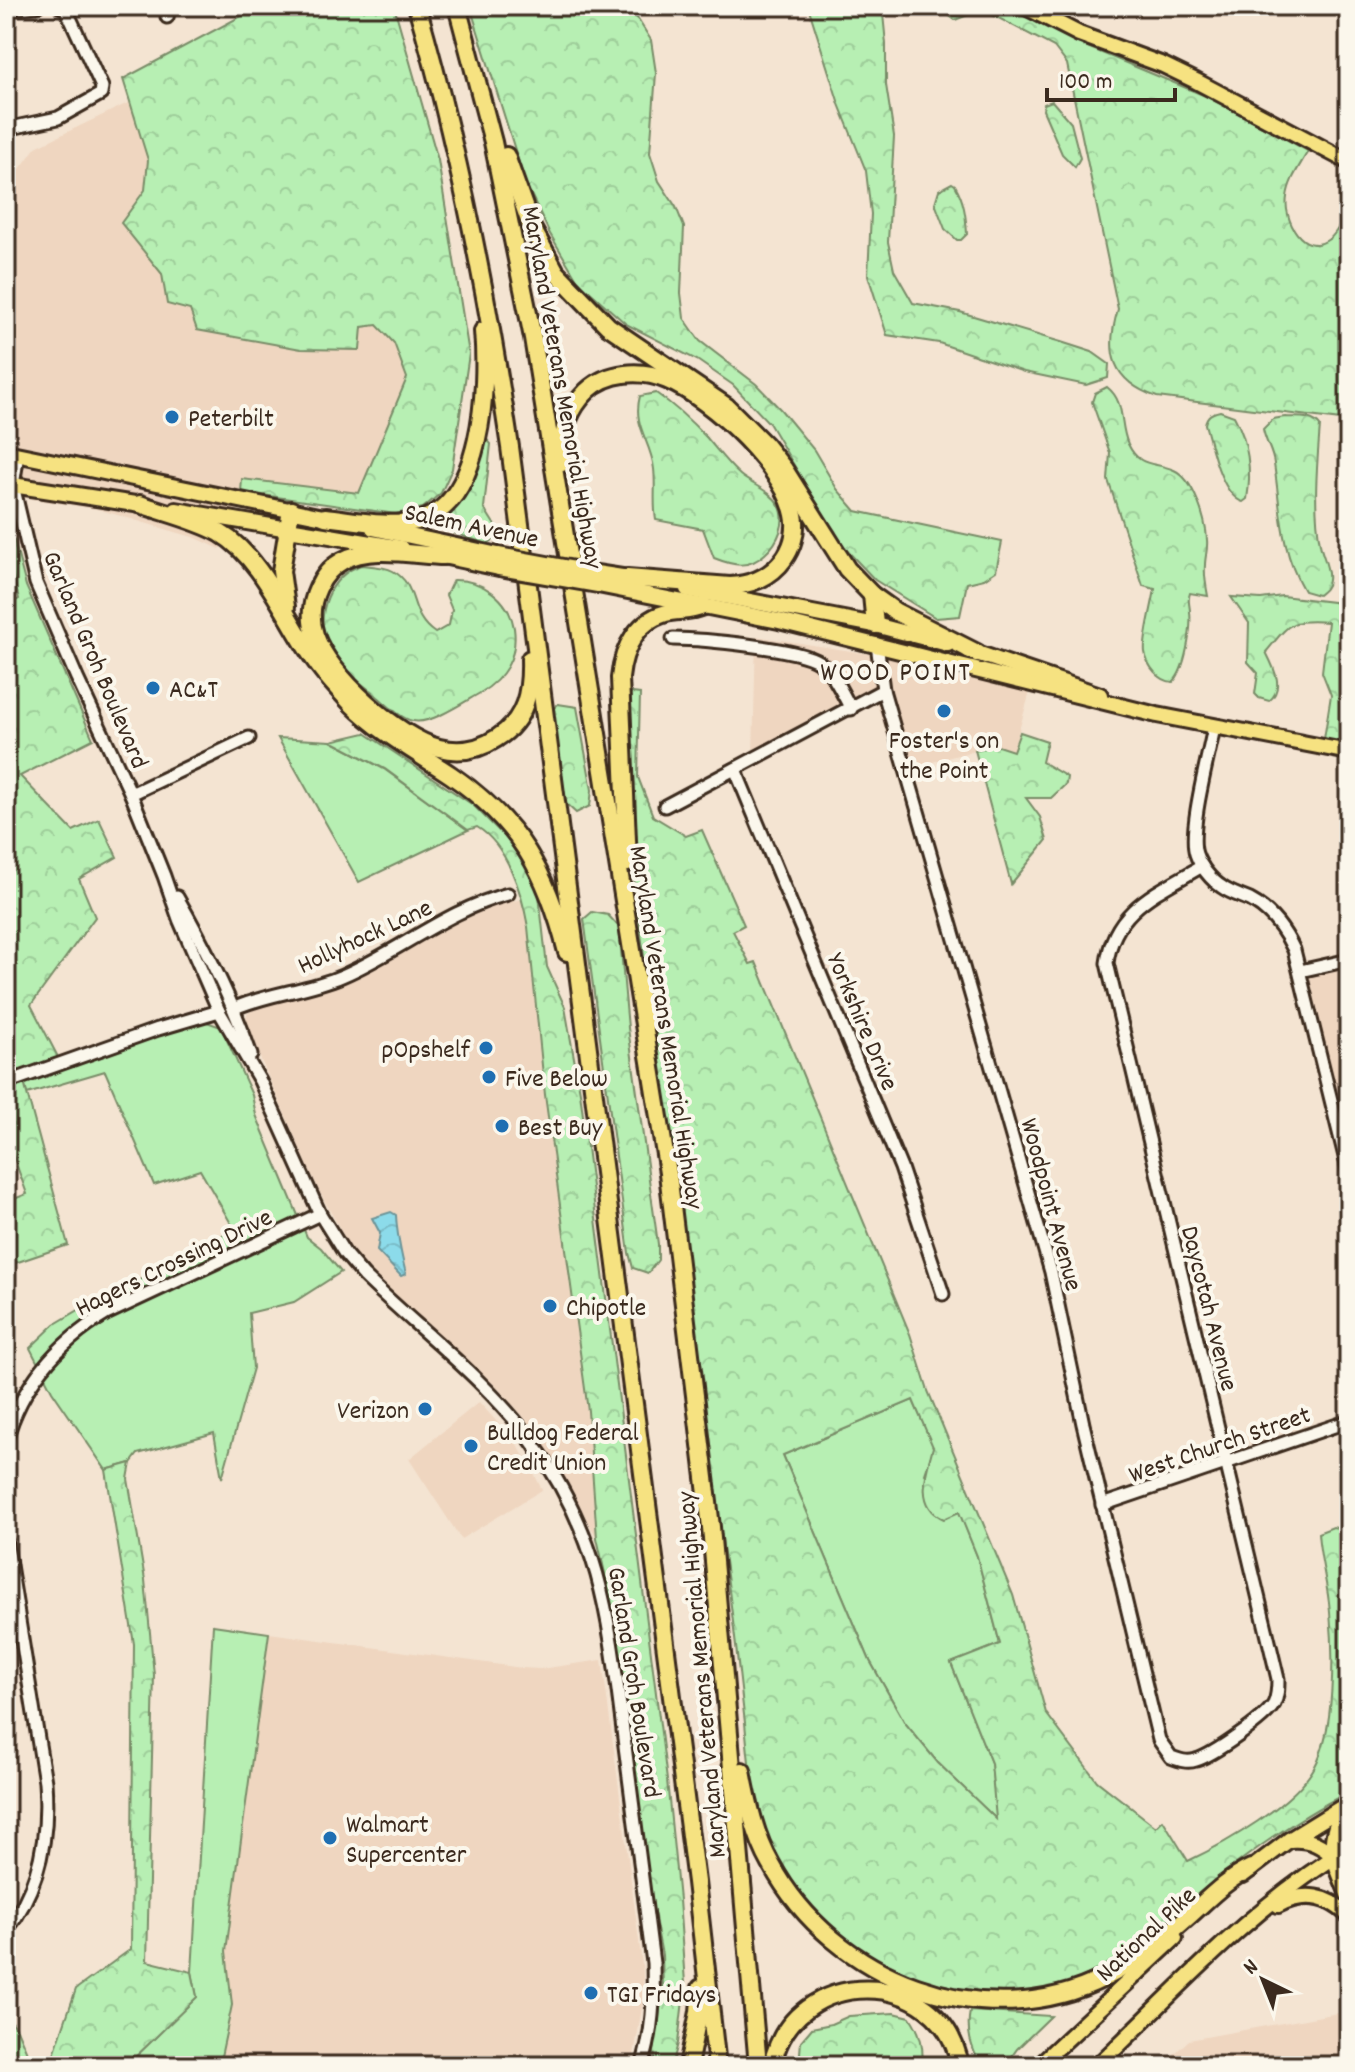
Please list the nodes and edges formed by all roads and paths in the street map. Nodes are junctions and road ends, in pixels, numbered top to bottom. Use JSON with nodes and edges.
{"nodes":[{"id":1,"x":37,"y":6,"type":"edge"},
{"id":2,"x":59,"y":6,"type":"edge"},
{"id":3,"x":417,"y":6,"type":"edge"},
{"id":4,"x":457,"y":6,"type":"edge"},
{"id":5,"x":1024,"y":6,"type":"edge"},
{"id":6,"x":6,"y":9,"type":"edge"},
{"id":7,"x":476,"y":73,"type":"junction"},
{"id":8,"x":6,"y":129,"type":"edge"},
{"id":9,"x":1349,"y":162,"type":"edge"},
{"id":10,"x":474,"y":230,"type":"junction"},
{"id":11,"x":12,"y":453,"type":"edge"},
{"id":12,"x":10,"y":485,"type":"edge"},
{"id":13,"x":140,"y":504,"type":"junction"},
{"id":14,"x":291,"y":510,"type":"junction"},
{"id":15,"x":325,"y":517,"type":"junction"},
{"id":16,"x":287,"y":528,"type":"junction"},
{"id":17,"x":569,"y":552,"type":"junction"},
{"id":18,"x":444,"y":556,"type":"junction"},
{"id":19,"x":498,"y":561,"type":"junction"},
{"id":20,"x":627,"y":578,"type":"junction"},
{"id":21,"x":597,"y":579,"type":"junction"},
{"id":22,"x":530,"y":581,"type":"junction"},
{"id":23,"x":872,"y":595,"type":"junction"},
{"id":24,"x":703,"y":606,"type":"junction"},
{"id":25,"x":290,"y":622,"type":"junction"},
{"id":26,"x":875,"y":625,"type":"junction"},
{"id":27,"x":673,"y":639,"type":"dead end"},
{"id":28,"x":877,"y":644,"type":"junction"},
{"id":29,"x":977,"y":653,"type":"junction"},
{"id":30,"x":883,"y":690,"type":"junction"},
{"id":31,"x":851,"y":709,"type":"junction"},
{"id":32,"x":1157,"y":715,"type":"junction"},
{"id":33,"x":1214,"y":727,"type":"junction"},
{"id":34,"x":249,"y":738,"type":"dead end"},
{"id":35,"x":1349,"y":752,"type":"edge"},
{"id":36,"x":735,"y":769,"type":"junction"},
{"id":37,"x":131,"y":794,"type":"junction"},
{"id":38,"x":665,"y":806,"type":"dead end"},
{"id":39,"x":1202,"y":866,"type":"junction"},
{"id":40,"x":164,"y":876,"type":"junction"},
{"id":41,"x":508,"y":894,"type":"dead end"},
{"id":42,"x":205,"y":946,"type":"junction"},
{"id":43,"x":634,"y":957,"type":"junction"},
{"id":44,"x":1349,"y":960,"type":"edge"},
{"id":45,"x":1300,"y":971,"type":"junction"},
{"id":46,"x":235,"y":1008,"type":"junction"},
{"id":47,"x":219,"y":1011,"type":"junction"},
{"id":48,"x":249,"y":1049,"type":"junction"},
{"id":49,"x":260,"y":1081,"type":"junction"},
{"id":50,"x":593,"y":1082,"type":"junction"},
{"id":51,"x":6,"y":1083,"type":"edge"},
{"id":52,"x":1349,"y":1173,"type":"edge"},
{"id":53,"x":320,"y":1214,"type":"junction"},
{"id":54,"x":943,"y":1294,"type":"dead end"},
{"id":55,"x":1349,"y":1421,"type":"edge"},
{"id":56,"x":6,"y":1440,"type":"edge"},
{"id":57,"x":1226,"y":1462,"type":"junction"},
{"id":58,"x":1102,"y":1505,"type":"junction"},
{"id":59,"x":6,"y":1540,"type":"edge"},
{"id":60,"x":725,"y":1667,"type":"junction"},
{"id":61,"x":1191,"y":1761,"type":"joint"},
{"id":62,"x":1347,"y":1804,"type":"edge"},
{"id":63,"x":1289,"y":1840,"type":"junction"},
{"id":64,"x":1349,"y":1848,"type":"edge"},
{"id":65,"x":1335,"y":1856,"type":"junction"},
{"id":66,"x":1251,"y":1868,"type":"junction"},
{"id":67,"x":1349,"y":1875,"type":"edge"},
{"id":68,"x":696,"y":1882,"type":"junction"},
{"id":69,"x":1349,"y":1897,"type":"edge"},
{"id":70,"x":1349,"y":1916,"type":"edge"},
{"id":71,"x":6,"y":1931,"type":"edge"},
{"id":72,"x":1235,"y":1935,"type":"junction"},
{"id":73,"x":642,"y":2066,"type":"edge"},
{"id":74,"x":688,"y":2066,"type":"edge"},
{"id":75,"x":717,"y":2066,"type":"edge"},
{"id":76,"x":758,"y":2066,"type":"edge"},
{"id":77,"x":772,"y":2066,"type":"edge"},
{"id":78,"x":960,"y":2066,"type":"edge"},
{"id":79,"x":1038,"y":2066,"type":"edge"},
{"id":80,"x":1097,"y":2066,"type":"edge"}],
"edges":[{"from":1,"to":6,"type":"street"},
{"from":2,"to":8,"type":"street"},
{"from":3,"to":10,"type":"highway","name":"Maryland Veterans Memorial Highway"},
{"from":4,"to":7,"type":"highway","name":"Maryland Veterans Memorial Highway"},
{"from":5,"to":9,"type":"main road"},
{"from":7,"to":17,"type":"highway","name":"Maryland Veterans Memorial Highway"},
{"from":7,"to":23,"type":"highway"},
{"from":10,"to":15,"type":"highway"},
{"from":10,"to":22,"type":"highway","name":"Maryland Veterans Memorial Highway"},
{"from":11,"to":12,"type":"street","name":"Garland Groh Boulevard"},
{"from":11,"to":14,"type":"main road","name":"Salem Avenue"},
{"from":12,"to":13,"type":"main road","name":"Salem Avenue"},
{"from":12,"to":37,"type":"street","name":"Garland Groh Boulevard"},
{"from":13,"to":16,"type":"main road","name":"Salem Avenue"},
{"from":13,"to":25,"type":"highway"},
{"from":14,"to":15,"type":"main road","name":"Salem Avenue"},
{"from":14,"to":16,"type":"highway"},
{"from":15,"to":19,"type":"main road","name":"Salem Avenue"},
{"from":16,"to":18,"type":"main road","name":"Salem Avenue"},
{"from":16,"to":25,"type":"highway"},
{"from":17,"to":20,"type":"highway"},
{"from":17,"to":43,"type":"highway","name":"Maryland Veterans Memorial Highway"},
{"from":18,"to":19,"type":"main road","name":"Salem Avenue"},
{"from":18,"to":22,"type":"highway"},
{"from":19,"to":21,"type":"main road","name":"Salem Avenue","bridge":true},
{"from":20,"to":21,"type":"main road","name":"Salem Avenue"},
{"from":20,"to":26,"type":"main road","name":"Salem Avenue"},
{"from":21,"to":24,"type":"main road","name":"Salem Avenue"},
{"from":22,"to":50,"type":"highway","name":"Maryland Veterans Memorial Highway"},
{"from":23,"to":26,"type":"highway"},
{"from":23,"to":29,"type":"highway"},
{"from":24,"to":28,"type":"main road","name":"Salem Avenue"},
{"from":24,"to":43,"type":"highway"},
{"from":25,"to":50,"type":"highway"},
{"from":26,"to":28,"type":"main road"},
{"from":26,"to":29,"type":"main road","name":"Salem Avenue"},
{"from":27,"to":31,"type":"street"},
{"from":28,"to":30,"type":"street","name":"Woodpoint Avenue"},
{"from":28,"to":32,"type":"main road","name":"Salem Avenue"},
{"from":29,"to":32,"type":"main road","name":"Salem Avenue"},
{"from":30,"to":31,"type":"street"},
{"from":30,"to":58,"type":"street","name":"Woodpoint Avenue"},
{"from":31,"to":36,"type":"street"},
{"from":32,"to":33,"type":"main road","name":"Salem Avenue"},
{"from":33,"to":35,"type":"main road","name":"Salem Avenue"},
{"from":33,"to":39,"type":"street"},
{"from":34,"to":37,"type":"street"},
{"from":36,"to":38,"type":"street"},
{"from":36,"to":54,"type":"street","name":"Yorkshire Drive"},
{"from":37,"to":40,"type":"street","name":"Garland Groh Boulevard"},
{"from":39,"to":45,"type":"street"},
{"from":39,"to":57,"type":"street","name":"Daycotah Avenue"},
{"from":40,"to":42,"type":"street","name":"Garland Groh Boulevard"},
{"from":40,"to":47,"type":"street","name":"Garland Groh Boulevard"},
{"from":41,"to":46,"type":"street","name":"Hollyhock Lane"},
{"from":42,"to":46,"type":"street","name":"Garland Groh Boulevard"},
{"from":42,"to":47,"type":"street"},
{"from":43,"to":60,"type":"highway","name":"Maryland Veterans Memorial Highway"},
{"from":44,"to":45,"type":"street"},
{"from":45,"to":52,"type":"street"},
{"from":46,"to":48,"type":"street","name":"Garland Groh Boulevard"},
{"from":47,"to":48,"type":"street"},
{"from":47,"to":49,"type":"street","name":"Garland Groh Boulevard"},
{"from":47,"to":51,"type":"street"},
{"from":48,"to":49,"type":"street","name":"Garland Groh Boulevard"},
{"from":49,"to":53,"type":"street","name":"Garland Groh Boulevard"},
{"from":50,"to":68,"type":"highway","name":"Maryland Veterans Memorial Highway"},
{"from":53,"to":56,"type":"street","name":"Hagers Crossing Drive"},
{"from":53,"to":73,"type":"street","name":"Garland Groh Boulevard"},
{"from":55,"to":57,"type":"street","name":"West Church Street"},
{"from":57,"to":58,"type":"street","name":"West Church Street"},
{"from":57,"to":61,"type":"street","name":"Daycotah Avenue"},
{"from":58,"to":61,"type":"street","name":"Woodpoint Avenue"},
{"from":59,"to":71,"type":"street"},
{"from":60,"to":66,"type":"highway"},
{"from":60,"to":76,"type":"highway","name":"Maryland Veterans Memorial Highway"},
{"from":62,"to":63,"type":"main road","name":"National Pike"},
{"from":62,"to":65,"type":"main road"},
{"from":63,"to":65,"type":"main road"},
{"from":63,"to":66,"type":"main road","name":"National Pike"},
{"from":64,"to":65,"type":"main road"},
{"from":65,"to":67,"type":"main road"},
{"from":65,"to":69,"type":"main road"},
{"from":65,"to":72,"type":"main road"},
{"from":66,"to":79,"type":"main road","name":"National Pike"},
{"from":68,"to":74,"type":"highway"},
{"from":68,"to":75,"type":"highway","name":"Maryland Veterans Memorial Highway"},
{"from":70,"to":72,"type":"main road"},
{"from":72,"to":80,"type":"main road"},
{"from":77,"to":78,"type":"highway"}]}
